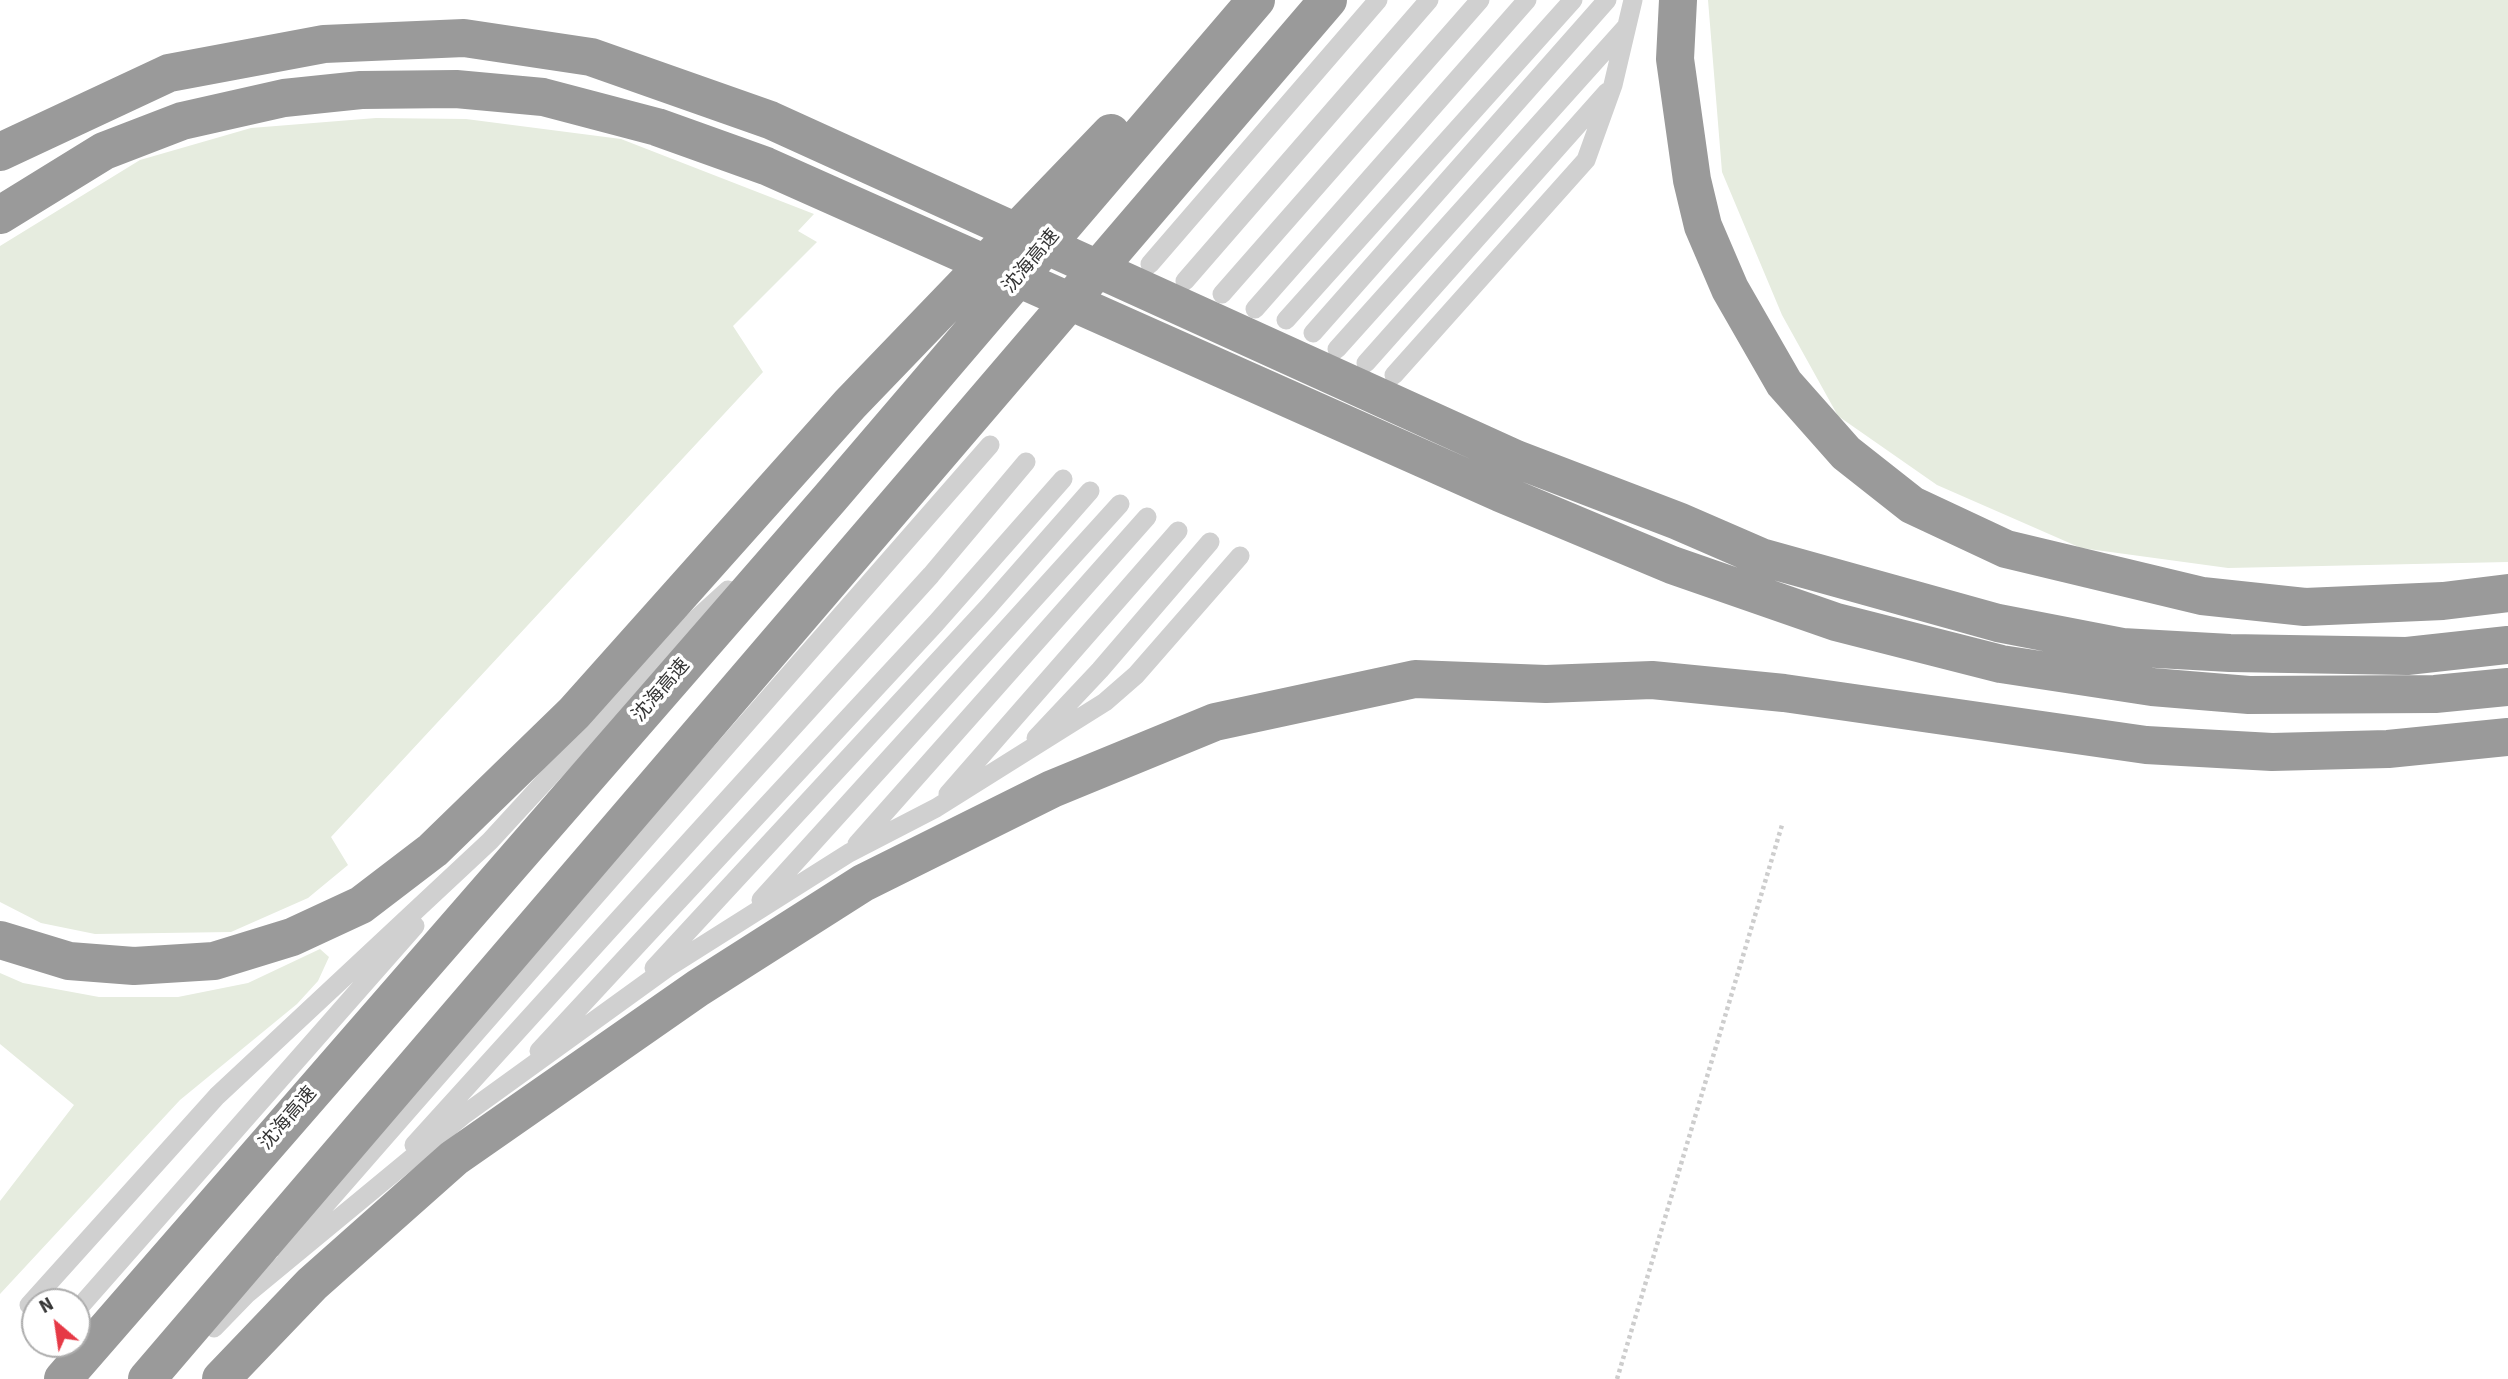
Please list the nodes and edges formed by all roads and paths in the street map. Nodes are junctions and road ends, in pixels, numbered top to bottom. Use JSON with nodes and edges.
{"nodes":[{"id":1,"x":1238,"y":0,"type":"edge"},
{"id":2,"x":1256,"y":0,"type":"edge"},
{"id":3,"x":1328,"y":0,"type":"edge"},
{"id":4,"x":1378,"y":0,"type":"edge"},
{"id":5,"x":1429,"y":0,"type":"edge"},
{"id":6,"x":1480,"y":0,"type":"edge"},
{"id":7,"x":1527,"y":0,"type":"edge"},
{"id":8,"x":1573,"y":0,"type":"edge"},
{"id":9,"x":1608,"y":0,"type":"edge"},
{"id":10,"x":1633,"y":0,"type":"edge"},
{"id":11,"x":1678,"y":0,"type":"edge"},
{"id":12,"x":1627,"y":26,"type":"junction"},
{"id":13,"x":1614,"y":85,"type":"junction"},
{"id":14,"x":0,"y":152,"type":"edge"},
{"id":15,"x":0,"y":215,"type":"edge"},
{"id":16,"x":1150,"y":264,"type":"dead end"},
{"id":17,"x":1185,"y":281,"type":"dead end"},
{"id":18,"x":1223,"y":295,"type":"dead end"},
{"id":19,"x":1255,"y":309,"type":"dead end"},
{"id":20,"x":1286,"y":320,"type":"dead end"},
{"id":21,"x":1313,"y":333,"type":"dead end"},
{"id":22,"x":1337,"y":349,"type":"dead end"},
{"id":23,"x":1366,"y":363,"type":"dead end"},
{"id":24,"x":1394,"y":375,"type":"dead end"},
{"id":25,"x":990,"y":445,"type":"dead end"},
{"id":26,"x":1026,"y":462,"type":"dead end"},
{"id":27,"x":1063,"y":479,"type":"dead end"},
{"id":28,"x":1090,"y":491,"type":"dead end"},
{"id":29,"x":830,"y":498,"type":"junction"},
{"id":30,"x":1120,"y":505,"type":"dead end"},
{"id":31,"x":1146,"y":517,"type":"dead end"},
{"id":32,"x":1178,"y":531,"type":"dead end"},
{"id":33,"x":1210,"y":542,"type":"dead end"},
{"id":34,"x":1240,"y":556,"type":"dead end"},
{"id":35,"x":2508,"y":593,"type":"edge"},
{"id":36,"x":2508,"y":645,"type":"edge"},
{"id":37,"x":2508,"y":687,"type":"edge"},
{"id":38,"x":2508,"y":737,"type":"edge"},
{"id":39,"x":1016,"y":759,"type":"junction"},
{"id":40,"x":936,"y":808,"type":"junction"},
{"id":41,"x":1782,"y":825,"type":"dead end"},
{"id":42,"x":490,"y":841,"type":"junction"},
{"id":43,"x":849,"y":853,"type":"junction"},
{"id":44,"x":744,"y":919,"type":"junction"},
{"id":45,"x":0,"y":940,"type":"edge"},
{"id":46,"x":628,"y":997,"type":"junction"},
{"id":47,"x":510,"y":1082,"type":"junction"},
{"id":48,"x":366,"y":1197,"type":"junction"},
{"id":49,"x":44,"y":1288,"type":"edge"},
{"id":50,"x":91,"y":1294,"type":"edge"},
{"id":51,"x":247,"y":1294,"type":"junction"},
{"id":52,"x":63,"y":1379,"type":"edge"},
{"id":53,"x":146,"y":1379,"type":"edge"},
{"id":54,"x":164,"y":1379,"type":"edge"},
{"id":55,"x":221,"y":1379,"type":"edge"},
{"id":56,"x":1617,"y":1379,"type":"edge"}],
"edges":[{"from":1,"to":45,"type":"highway"},
{"from":2,"to":29,"type":"highway","name":"沈海高速"},
{"from":3,"to":53,"type":"highway"},
{"from":4,"to":16,"type":"lane"},
{"from":5,"to":17,"type":"lane"},
{"from":6,"to":18,"type":"lane"},
{"from":7,"to":19,"type":"lane"},
{"from":8,"to":20,"type":"lane"},
{"from":9,"to":21,"type":"lane"},
{"from":10,"to":12,"type":"lane"},
{"from":11,"to":35,"type":"highway"},
{"from":12,"to":13,"type":"lane"},
{"from":12,"to":22,"type":"lane"},
{"from":13,"to":23,"type":"lane"},
{"from":13,"to":24,"type":"lane"},
{"from":14,"to":36,"type":"highway"},
{"from":15,"to":37,"type":"highway"},
{"from":25,"to":51,"type":"lane"},
{"from":26,"to":48,"type":"lane"},
{"from":27,"to":47,"type":"lane"},
{"from":28,"to":46,"type":"lane"},
{"from":29,"to":42,"type":"lane"},
{"from":29,"to":52,"type":"highway","name":"沈海高速"},
{"from":30,"to":44,"type":"lane"},
{"from":31,"to":43,"type":"lane"},
{"from":32,"to":40,"type":"lane"},
{"from":33,"to":39,"type":"lane"},
{"from":34,"to":39,"type":"lane"},
{"from":38,"to":55,"type":"highway"},
{"from":39,"to":40,"type":"lane"},
{"from":40,"to":43,"type":"lane"},
{"from":41,"to":56,"type":"path"},
{"from":42,"to":49,"type":"lane"},
{"from":42,"to":50,"type":"lane"},
{"from":43,"to":44,"type":"lane"},
{"from":44,"to":46,"type":"lane"},
{"from":46,"to":47,"type":"lane"},
{"from":47,"to":48,"type":"lane"},
{"from":48,"to":51,"type":"lane"},
{"from":51,"to":54,"type":"lane"}]}
